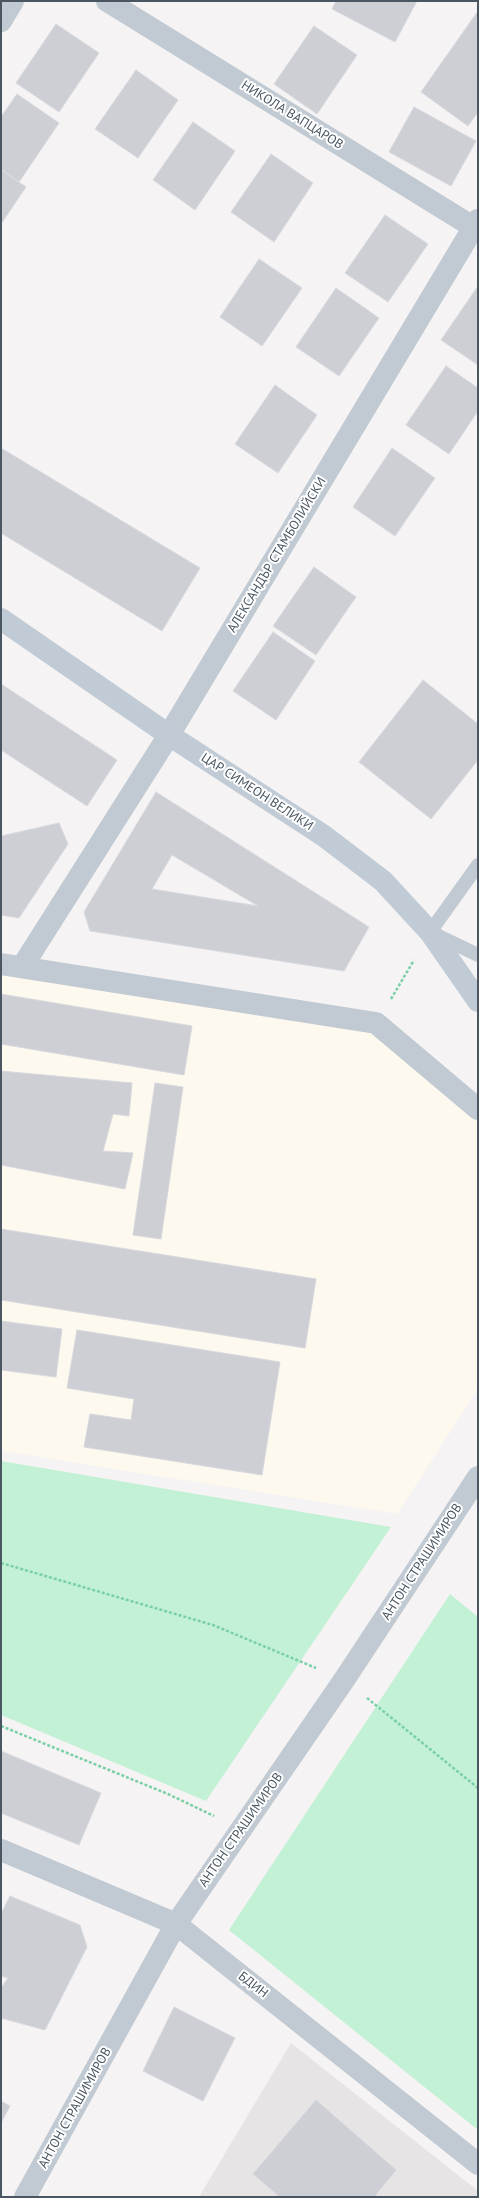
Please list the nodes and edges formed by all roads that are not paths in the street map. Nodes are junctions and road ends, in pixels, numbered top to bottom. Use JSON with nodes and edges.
{"nodes":[{"id":1,"x":13,"y":1,"type":"edge"},
{"id":2,"x":107,"y":1,"type":"edge"},
{"id":3,"x":1,"y":21,"type":"edge"},
{"id":4,"x":477,"y":225,"type":"edge"},
{"id":5,"x":1,"y":619,"type":"edge"},
{"id":6,"x":169,"y":736,"type":"junction"},
{"id":7,"x":478,"y":865,"type":"edge"},
{"id":8,"x":430,"y":932,"type":"junction"},
{"id":9,"x":478,"y":955,"type":"edge"},
{"id":10,"x":11,"y":965,"type":"edge"},
{"id":11,"x":478,"y":1001,"type":"edge"},
{"id":12,"x":478,"y":1109,"type":"edge"},
{"id":13,"x":478,"y":1477,"type":"edge"},
{"id":14,"x":1,"y":1850,"type":"edge"},
{"id":15,"x":176,"y":1924,"type":"junction"},
{"id":16,"x":478,"y":2164,"type":"edge"},
{"id":17,"x":25,"y":2197,"type":"edge"}],
"edges":[{"from":1,"to":3,"type":"street"},
{"from":2,"to":4,"type":"street","name":"НИКОЛА ВАПЦАРОВ"},
{"from":4,"to":6,"type":"street","name":"АЛЕКСАНДЪР СТАМБОЛИЙСКИ"},
{"from":5,"to":6,"type":"street","name":"ЦАР СИМЕОН ВЕЛИКИ"},
{"from":6,"to":8,"type":"street","name":"ЦАР СИМЕОН ВЕЛИКИ"},
{"from":6,"to":10,"type":"street","name":"АЛЕКСАНДЪР СТАМБОЛИЙСКИ"},
{"from":7,"to":8,"type":"lane"},
{"from":8,"to":9,"type":"lane"},
{"from":8,"to":11,"type":"street","name":"ЦАР СИМЕОН ВЕЛИКИ"},
{"from":10,"to":12,"type":"street"},
{"from":13,"to":15,"type":"street","name":"АНТОН СТРАШИМИРОВ"},
{"from":14,"to":15,"type":"street","name":"БДИН"},
{"from":15,"to":16,"type":"street","name":"БДИН"},
{"from":15,"to":17,"type":"street","name":"АНТОН СТРАШИМИРОВ"}]}
